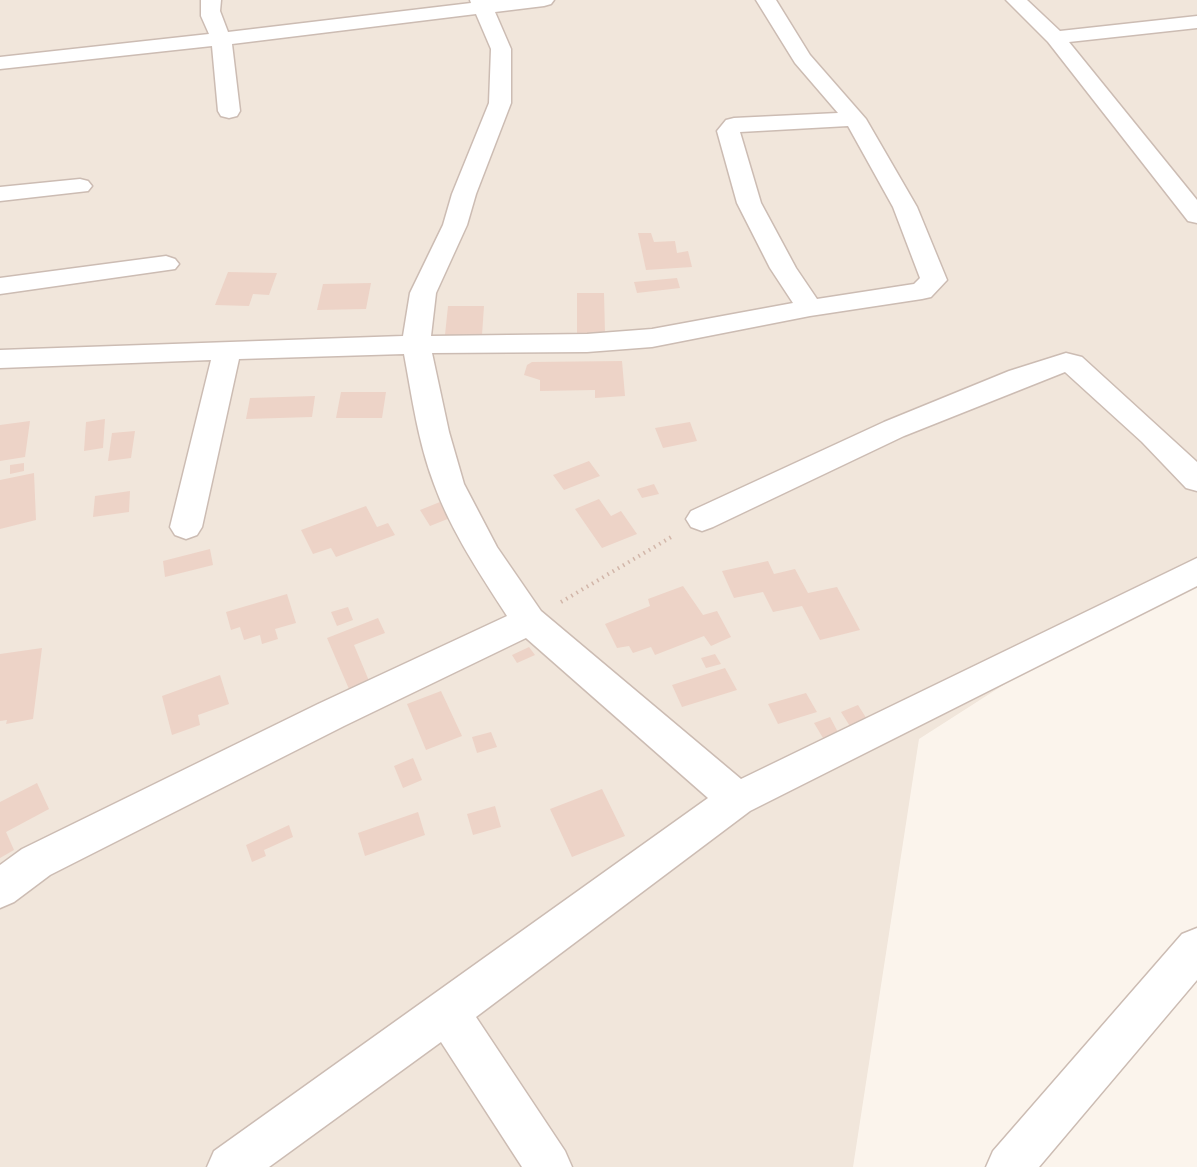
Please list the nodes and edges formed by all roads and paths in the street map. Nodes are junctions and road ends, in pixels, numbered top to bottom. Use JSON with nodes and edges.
{"nodes":[{"id":1,"x":211,"y":0,"type":"edge"},
{"id":2,"x":544,"y":0,"type":"edge"},
{"id":3,"x":766,"y":0,"type":"edge"},
{"id":4,"x":1016,"y":0,"type":"edge"},
{"id":5,"x":482,"y":4,"type":"edge"},
{"id":6,"x":1197,"y":22,"type":"edge"},
{"id":7,"x":1055,"y":38,"type":"junction"},
{"id":8,"x":221,"y":39,"type":"junction"},
{"id":9,"x":0,"y":63,"type":"edge"},
{"id":10,"x":230,"y":111,"type":"dead end"},
{"id":11,"x":855,"y":119,"type":"junction"},
{"id":12,"x":80,"y":186,"type":"dead end"},
{"id":13,"x":0,"y":195,"type":"edge"},
{"id":14,"x":1197,"y":216,"type":"edge"},
{"id":15,"x":166,"y":264,"type":"dead end"},
{"id":16,"x":0,"y":286,"type":"edge"},
{"id":17,"x":810,"y":308,"type":"junction"},
{"id":18,"x":416,"y":344,"type":"junction"},
{"id":19,"x":227,"y":352,"type":"junction"},
{"id":20,"x":0,"y":359,"type":"edge"},
{"id":21,"x":1197,"y":480,"type":"edge"},
{"id":22,"x":702,"y":519,"type":"joint"},
{"id":23,"x":186,"y":527,"type":"dead end"},
{"id":24,"x":1197,"y":571,"type":"edge"},
{"id":25,"x":529,"y":621,"type":"junction"},
{"id":26,"x":736,"y":800,"type":"junction"},
{"id":27,"x":0,"y":889,"type":"edge"},
{"id":28,"x":1197,"y":948,"type":"edge"},
{"id":29,"x":447,"y":1012,"type":"junction"},
{"id":30,"x":230,"y":1167,"type":"edge"},
{"id":31,"x":549,"y":1167,"type":"edge"},
{"id":32,"x":1009,"y":1167,"type":"edge"}],
"edges":[{"from":1,"to":8,"type":"street"},
{"from":2,"to":5,"type":"street"},
{"from":3,"to":11,"type":"street"},
{"from":4,"to":7,"type":"street"},
{"from":5,"to":8,"type":"street"},
{"from":5,"to":18,"type":"street"},
{"from":6,"to":7,"type":"street"},
{"from":7,"to":14,"type":"street"},
{"from":8,"to":9,"type":"street"},
{"from":8,"to":10,"type":"street"},
{"from":11,"to":17,"type":"street"},
{"from":11,"to":17,"type":"street"},
{"from":12,"to":13,"type":"street"},
{"from":15,"to":16,"type":"street"},
{"from":17,"to":18,"type":"street"},
{"from":18,"to":19,"type":"street"},
{"from":18,"to":25,"type":"street"},
{"from":19,"to":20,"type":"street"},
{"from":19,"to":23,"type":"street"},
{"from":21,"to":22,"type":"street"},
{"from":22,"to":25,"type":"path"},
{"from":24,"to":26,"type":"street"},
{"from":25,"to":26,"type":"street"},
{"from":25,"to":27,"type":"street"},
{"from":26,"to":29,"type":"street"},
{"from":28,"to":32,"type":"street"},
{"from":29,"to":30,"type":"street"},
{"from":29,"to":31,"type":"street"}]}
